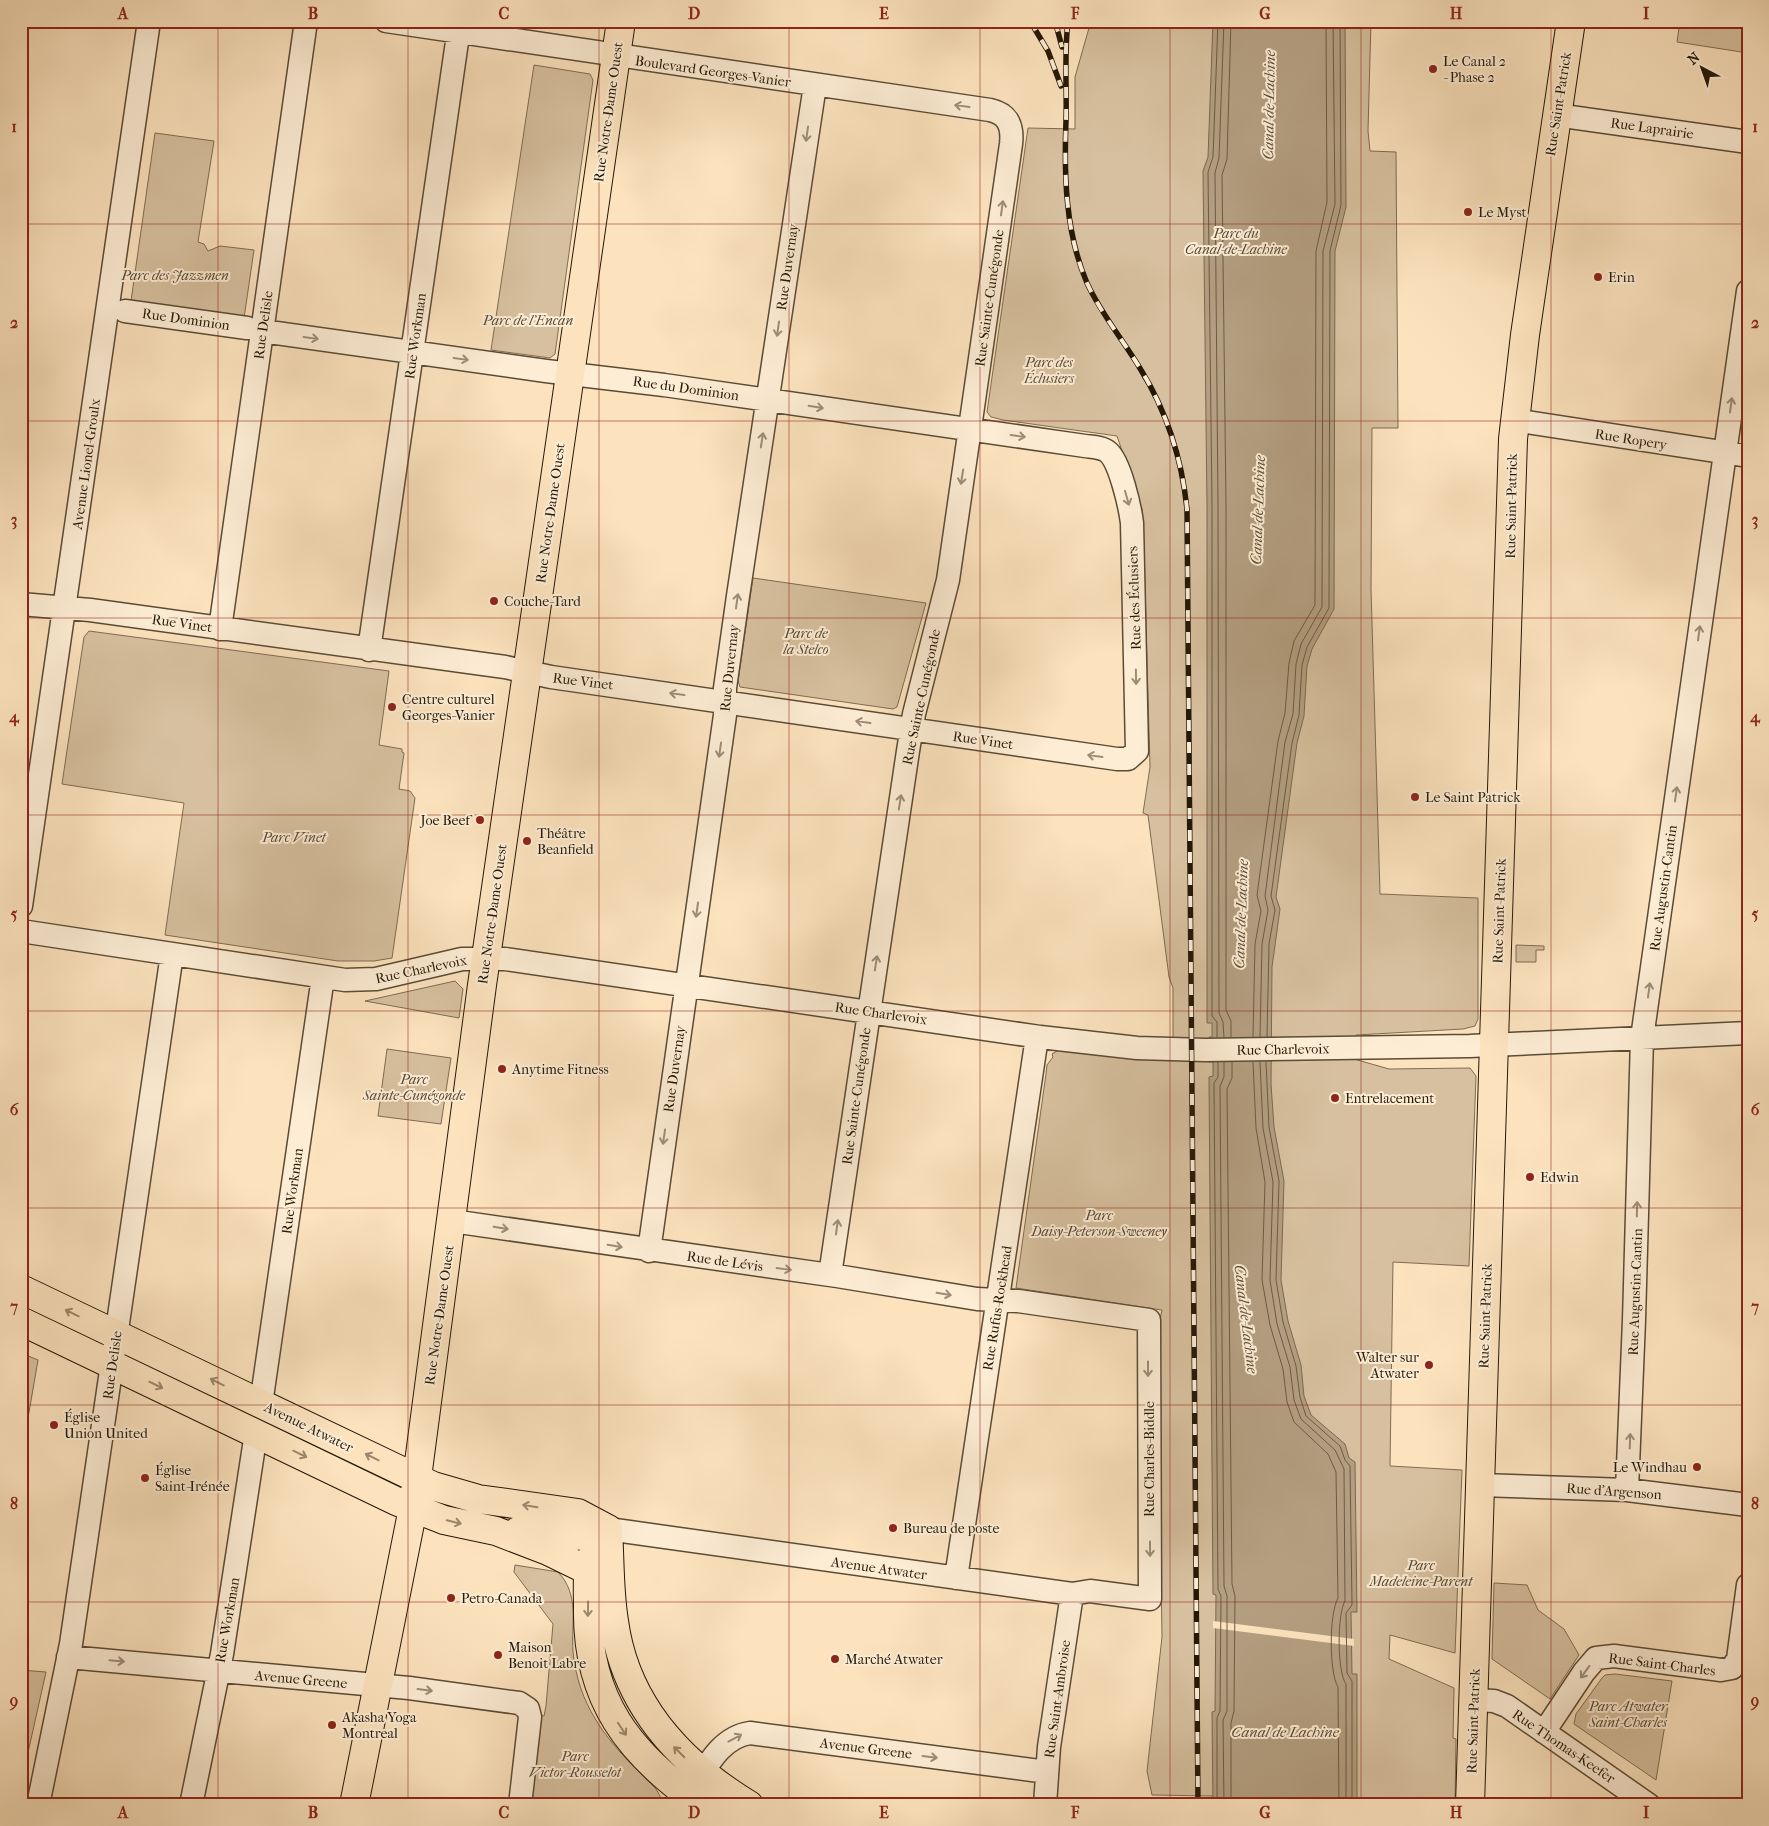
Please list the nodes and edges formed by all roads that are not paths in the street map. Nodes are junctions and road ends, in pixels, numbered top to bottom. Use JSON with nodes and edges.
{"nodes":[{"id":1,"x":149,"y":21,"type":"edge"},
{"id":2,"x":306,"y":21,"type":"edge"},
{"id":3,"x":386,"y":21,"type":"edge"},
{"id":4,"x":620,"y":21,"type":"edge"},
{"id":5,"x":1571,"y":21,"type":"edge"},
{"id":6,"x":460,"y":26,"type":"edge"},
{"id":7,"x":617,"y":56,"type":"junction"},
{"id":8,"x":814,"y":85,"type":"junction"},
{"id":9,"x":1556,"y":115,"type":"junction"},
{"id":10,"x":1008,"y":119,"type":"joint"},
{"id":11,"x":1748,"y":142,"type":"edge"},
{"id":12,"x":1748,"y":291,"type":"edge"},
{"id":13,"x":125,"y":311,"type":"dead end"},
{"id":14,"x":255,"y":329,"type":"junction"},
{"id":15,"x":413,"y":353,"type":"junction"},
{"id":16,"x":571,"y":373,"type":"junction"},
{"id":17,"x":768,"y":400,"type":"junction"},
{"id":18,"x":1514,"y":420,"type":"junction"},
{"id":19,"x":970,"y":429,"type":"junction"},
{"id":20,"x":1109,"y":453,"type":"joint"},
{"id":21,"x":1724,"y":453,"type":"junction"},
{"id":22,"x":1748,"y":456,"type":"edge"},
{"id":23,"x":21,"y":604,"type":"edge"},
{"id":24,"x":65,"y":608,"type":"junction"},
{"id":25,"x":220,"y":629,"type":"junction"},
{"id":26,"x":369,"y":650,"type":"junction"},
{"id":27,"x":527,"y":672,"type":"junction"},
{"id":28,"x":725,"y":701,"type":"junction"},
{"id":29,"x":912,"y":729,"type":"junction"},
{"id":30,"x":1138,"y":748,"type":"joint"},
{"id":31,"x":21,"y":906,"type":"edge"},
{"id":32,"x":21,"y":932,"type":"edge"},
{"id":33,"x":172,"y":954,"type":"junction"},
{"id":34,"x":486,"y":958,"type":"junction"},
{"id":35,"x":322,"y":978,"type":"junction"},
{"id":36,"x":686,"y":984,"type":"junction"},
{"id":37,"x":868,"y":1011,"type":"junction"},
{"id":38,"x":1748,"y":1033,"type":"edge"},
{"id":39,"x":1037,"y":1036,"type":"junction"},
{"id":40,"x":1642,"y":1038,"type":"junction"},
{"id":41,"x":1493,"y":1044,"type":"junction"},
{"id":42,"x":452,"y":1221,"type":"junction"},
{"id":43,"x":649,"y":1250,"type":"junction"},
{"id":44,"x":830,"y":1275,"type":"junction"},
{"id":45,"x":21,"y":1289,"type":"edge"},
{"id":46,"x":998,"y":1300,"type":"junction"},
{"id":47,"x":1149,"y":1320,"type":"joint"},
{"id":48,"x":21,"y":1321,"type":"edge"},
{"id":49,"x":116,"y":1334,"type":"junction"},
{"id":50,"x":112,"y":1363,"type":"junction"},
{"id":51,"x":261,"y":1404,"type":"junction"},
{"id":52,"x":256,"y":1433,"type":"junction"},
{"id":53,"x":416,"y":1479,"type":"junction"},
{"id":54,"x":1480,"y":1485,"type":"junction"},
{"id":55,"x":1627,"y":1490,"type":"junction"},
{"id":56,"x":1748,"y":1505,"type":"edge"},
{"id":57,"x":412,"y":1508,"type":"junction"},
{"id":58,"x":608,"y":1530,"type":"junction"},
{"id":59,"x":496,"y":1531,"type":"junction"},
{"id":60,"x":588,"y":1571,"type":"junction"},
{"id":61,"x":956,"y":1578,"type":"junction"},
{"id":62,"x":1748,"y":1585,"type":"edge"},
{"id":63,"x":1072,"y":1594,"type":"junction"},
{"id":64,"x":1150,"y":1599,"type":"joint"},
{"id":65,"x":68,"y":1657,"type":"junction"},
{"id":66,"x":218,"y":1672,"type":"junction"},
{"id":67,"x":377,"y":1686,"type":"junction"},
{"id":68,"x":1473,"y":1700,"type":"junction"},
{"id":69,"x":1544,"y":1732,"type":"junction"},
{"id":70,"x":1047,"y":1772,"type":"junction"},
{"id":71,"x":694,"y":1794,"type":"edge"},
{"id":72,"x":38,"y":1805,"type":"edge"},
{"id":73,"x":191,"y":1805,"type":"edge"},
{"id":74,"x":354,"y":1805,"type":"edge"},
{"id":75,"x":520,"y":1805,"type":"edge"},
{"id":76,"x":750,"y":1805,"type":"edge"},
{"id":77,"x":1045,"y":1805,"type":"edge"},
{"id":78,"x":1470,"y":1805,"type":"edge"},
{"id":79,"x":1649,"y":1805,"type":"edge"}],
"edges":[{"from":1,"to":24,"type":"street","name":"Avenue Lionel-Groulx"},
{"from":2,"to":14,"type":"street","name":"Rue Delisle"},
{"from":3,"to":6,"type":"street","name":"Boulevard Georges-Vanier"},
{"from":4,"to":7,"type":"main road","name":"Rue Notre-Dame Ouest"},
{"from":5,"to":9,"type":"main road","name":"Rue Saint-Patrick"},
{"from":6,"to":7,"type":"street","name":"Boulevard Georges-Vanier"},
{"from":6,"to":15,"type":"street","name":"Rue Workman"},
{"from":7,"to":8,"type":"street","name":"Boulevard Georges-Vanier"},
{"from":7,"to":16,"type":"main road","name":"Rue Notre-Dame Ouest"},
{"from":10,"to":8,"type":"street","name":"Boulevard Georges-Vanier","one_way":true},
{"from":8,"to":17,"type":"street","name":"Rue Duvernay","one_way":true},
{"from":9,"to":11,"type":"street","name":"Rue Laprairie"},
{"from":9,"to":18,"type":"main road","name":"Rue Saint-Patrick"},
{"from":19,"to":10,"type":"street","name":"Rue Sainte-Cunégonde","one_way":true},
{"from":21,"to":12,"type":"street","name":"Rue Augustin-Cantin","one_way":true},
{"from":13,"to":14,"type":"street","name":"Rue Dominion"},
{"from":14,"to":15,"type":"street","name":"Rue du Dominion","one_way":true},
{"from":14,"to":25,"type":"street","name":"Rue Delisle"},
{"from":15,"to":16,"type":"street","name":"Rue du Dominion","one_way":true},
{"from":15,"to":26,"type":"street","name":"Rue Workman"},
{"from":16,"to":17,"type":"street","name":"Rue du Dominion"},
{"from":16,"to":27,"type":"main road","name":"Rue Notre-Dame Ouest"},
{"from":17,"to":19,"type":"street","name":"Rue du Dominion","one_way":true},
{"from":28,"to":17,"type":"street","name":"Rue Duvernay","one_way":true},
{"from":18,"to":21,"type":"street","name":"Rue Ropery"},
{"from":18,"to":41,"type":"main road","name":"Rue Saint-Patrick"},
{"from":19,"to":20,"type":"street","name":"Rue du Dominion","one_way":true},
{"from":19,"to":29,"type":"street","name":"Rue Sainte-Cunégonde","one_way":true},
{"from":20,"to":30,"type":"street","name":"Rue des Éclusiers","one_way":true},
{"from":21,"to":22,"type":"street","name":"Rue Ropery"},
{"from":40,"to":21,"type":"street","name":"Rue Augustin-Cantin","one_way":true},
{"from":23,"to":24,"type":"street","name":"Rue Vinet"},
{"from":24,"to":25,"type":"street","name":"Rue Vinet"},
{"from":24,"to":31,"type":"street","name":"Avenue Lionel-Groulx"},
{"from":25,"to":26,"type":"street","name":"Rue Vinet"},
{"from":26,"to":27,"type":"street","name":"Rue Vinet"},
{"from":28,"to":27,"type":"street","name":"Rue Vinet","one_way":true},
{"from":27,"to":34,"type":"main road","name":"Rue Notre-Dame Ouest"},
{"from":29,"to":28,"type":"street","name":"Rue Vinet","one_way":true},
{"from":28,"to":36,"type":"street","name":"Rue Duvernay","one_way":true},
{"from":30,"to":29,"type":"street","name":"Rue Vinet","one_way":true},
{"from":37,"to":29,"type":"street","name":"Rue Sainte-Cunégonde","one_way":true},
{"from":32,"to":33,"type":"street","name":"Rue Charlevoix"},
{"from":33,"to":35,"type":"street","name":"Rue Charlevoix"},
{"from":33,"to":49,"type":"street","name":"Rue Delisle"},
{"from":34,"to":35,"type":"street","name":"Rue Charlevoix"},
{"from":34,"to":36,"type":"street","name":"Rue Charlevoix"},
{"from":34,"to":42,"type":"main road","name":"Rue Notre-Dame Ouest"},
{"from":35,"to":51,"type":"street","name":"Rue Workman"},
{"from":36,"to":37,"type":"street","name":"Rue Charlevoix"},
{"from":36,"to":43,"type":"street","name":"Rue Duvernay","one_way":true},
{"from":37,"to":39,"type":"street","name":"Rue Charlevoix"},
{"from":44,"to":37,"type":"street","name":"Rue Sainte-Cunégonde","one_way":true},
{"from":38,"to":40,"type":"street","name":"Rue Charlevoix"},
{"from":39,"to":41,"type":"street","name":"Rue Charlevoix"},
{"from":39,"to":46,"type":"street","name":"Rue Rufus-Rockhead"},
{"from":40,"to":41,"type":"street","name":"Rue Charlevoix"},
{"from":55,"to":40,"type":"street","name":"Rue Augustin-Cantin","one_way":true},
{"from":41,"to":54,"type":"main road","name":"Rue Saint-Patrick"},
{"from":42,"to":43,"type":"street","name":"Rue de Lévis","one_way":true},
{"from":42,"to":53,"type":"main road","name":"Rue Notre-Dame Ouest"},
{"from":43,"to":44,"type":"street","name":"Rue de Lévis","one_way":true},
{"from":44,"to":46,"type":"street","name":"Rue de Lévis","one_way":true},
{"from":49,"to":45,"type":"main road","name":"Avenue Atwater","one_way":true},
{"from":46,"to":47,"type":"street","name":"Rue de Lévis"},
{"from":46,"to":61,"type":"street","name":"Rue Rufus-Rockhead"},
{"from":47,"to":64,"type":"street","name":"Rue Charles-Biddle","one_way":true},
{"from":48,"to":50,"type":"main road","name":"Avenue Atwater"},
{"from":49,"to":50,"type":"street","name":"Rue Delisle"},
{"from":51,"to":49,"type":"main road","name":"Avenue Atwater","one_way":true},
{"from":50,"to":52,"type":"main road","name":"Avenue Atwater","one_way":true},
{"from":50,"to":65,"type":"street","name":"Rue Delisle"},
{"from":53,"to":51,"type":"main road","name":"Avenue Atwater","one_way":true},
{"from":52,"to":57,"type":"main road","name":"Avenue Atwater","one_way":true},
{"from":52,"to":66,"type":"street","name":"Rue Workman"},
{"from":53,"to":57,"type":"main road","name":"Rue Notre-Dame Ouest"},
{"from":58,"to":53,"type":"main road","name":"Avenue Atwater","one_way":true},
{"from":54,"to":55,"type":"street","name":"Rue d'Argenson"},
{"from":54,"to":68,"type":"main road","name":"Rue Saint-Patrick"},
{"from":55,"to":56,"type":"street","name":"Rue d'Argenson"},
{"from":57,"to":59,"type":"main road","name":"Avenue Atwater","one_way":true},
{"from":57,"to":67,"type":"main road","name":"Rue Notre-Dame Ouest"},
{"from":58,"to":59,"type":"main road","name":"Avenue Atwater"},
{"from":58,"to":60,"type":"main road"},
{"from":58,"to":61,"type":"street","name":"Avenue Atwater"},
{"from":71,"to":58,"type":"main road","one_way":true},
{"from":59,"to":60,"type":"main road","name":"Avenue Atwater"},
{"from":60,"to":71,"type":"main road","one_way":true},
{"from":61,"to":63,"type":"street","name":"Avenue Atwater"},
{"from":62,"to":69,"type":"street","name":"Rue Saint-Charles","one_way":true},
{"from":63,"to":64,"type":"street","name":"Avenue Atwater"},
{"from":63,"to":70,"type":"street","name":"Rue Saint-Ambroise"},
{"from":65,"to":66,"type":"street","name":"Avenue Greene","one_way":true},
{"from":65,"to":72,"type":"street","name":"Rue Delisle"},
{"from":66,"to":67,"type":"street","name":"Avenue Greene"},
{"from":66,"to":73,"type":"street","name":"Rue Workman"},
{"from":67,"to":74,"type":"main road","name":"Rue Notre-Dame Ouest"},
{"from":67,"to":75,"type":"street","name":"Avenue Greene","one_way":true},
{"from":68,"to":69,"type":"street","name":"Rue Thomas-Keefer"},
{"from":68,"to":78,"type":"main road","name":"Rue Saint-Patrick"},
{"from":69,"to":79,"type":"street","name":"Rue Thomas-Keefer"},
{"from":71,"to":70,"type":"street","name":"Avenue Greene","one_way":true},
{"from":70,"to":77,"type":"street","name":"Rue Saint-Ambroise"},
{"from":71,"to":76,"type":"main road"}]}
